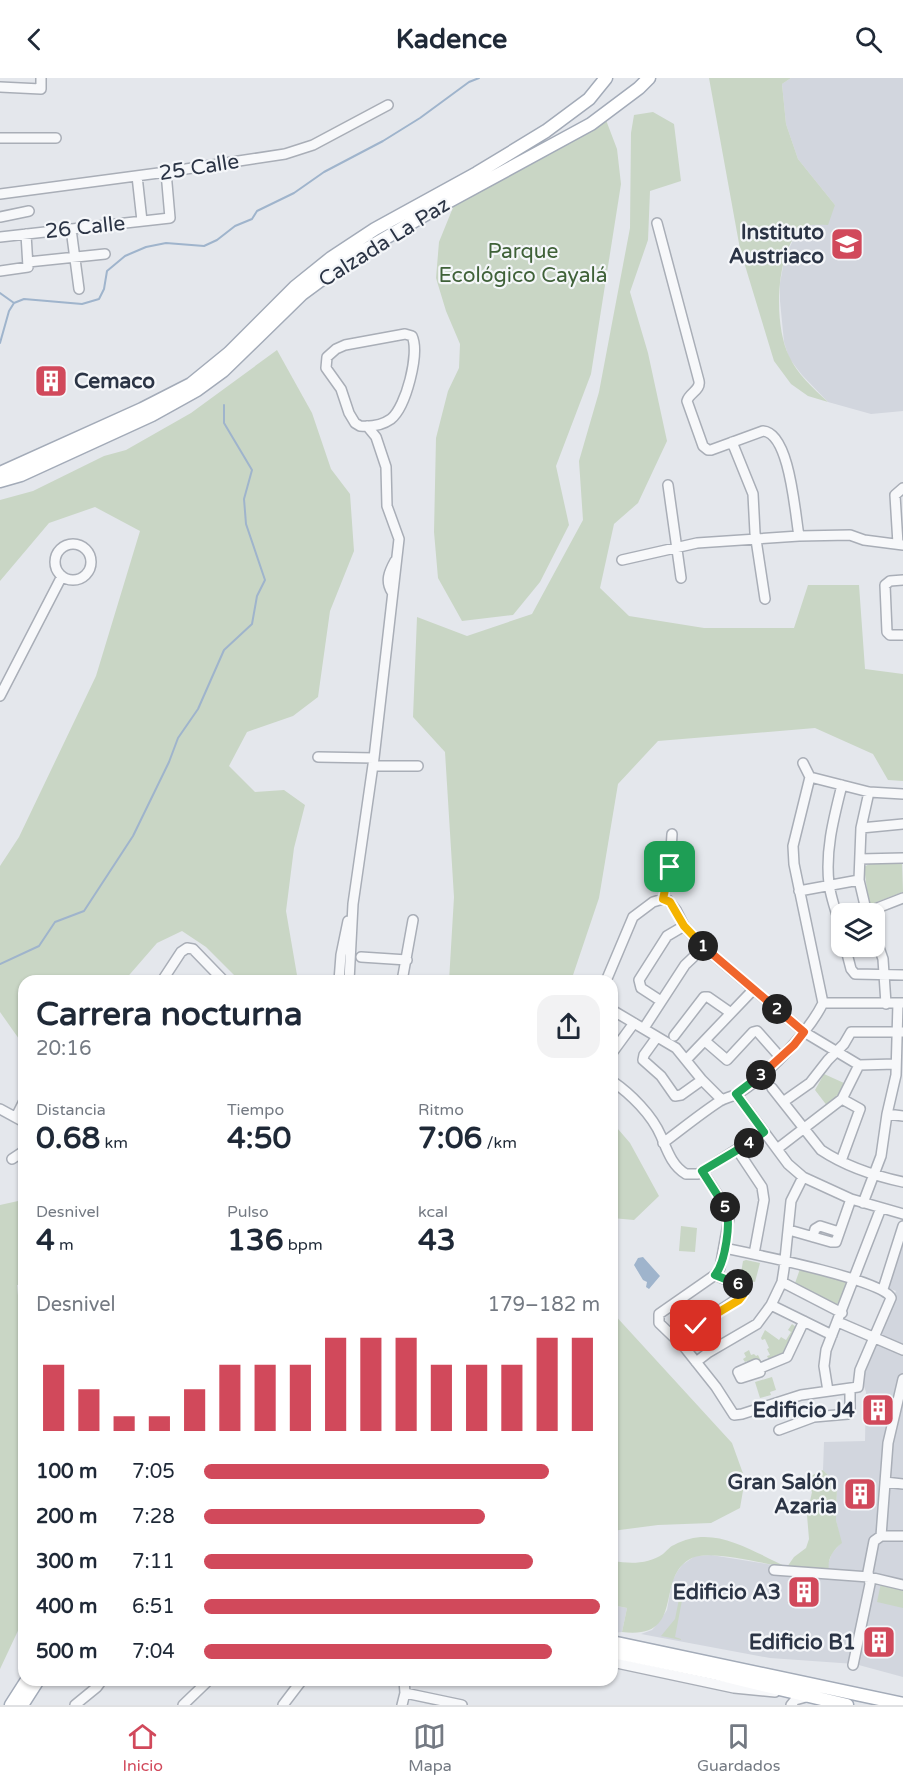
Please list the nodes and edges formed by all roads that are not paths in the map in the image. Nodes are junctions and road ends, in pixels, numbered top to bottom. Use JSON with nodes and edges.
{"nodes":[{"id":1,"x":41,"y":78,"type":"edge"},
{"id":2,"x":606,"y":78,"type":"edge"},
{"id":3,"x":640,"y":78,"type":"edge"},
{"id":4,"x":649,"y":78,"type":"edge"},
{"id":5,"x":0,"y":87,"type":"edge"},
{"id":6,"x":589,"y":99,"type":"junction"},
{"id":7,"x":622,"y":101,"type":"junction"},
{"id":8,"x":388,"y":105,"type":"dead end"},
{"id":9,"x":539,"y":135,"type":"junction"},
{"id":10,"x":0,"y":138,"type":"edge"},
{"id":11,"x":56,"y":138,"type":"dead end"},
{"id":12,"x":557,"y":142,"type":"junction"},
{"id":13,"x":513,"y":165,"type":"junction"},
{"id":14,"x":165,"y":172,"type":"junction"},
{"id":15,"x":137,"y":176,"type":"junction"},
{"id":16,"x":0,"y":194,"type":"edge"},
{"id":17,"x":29,"y":211,"type":"dead end"},
{"id":18,"x":0,"y":218,"type":"edge"},
{"id":19,"x":142,"y":221,"type":"junction"},
{"id":20,"x":657,"y":223,"type":"dead end"},
{"id":21,"x":71,"y":229,"type":"junction"},
{"id":22,"x":26,"y":234,"type":"junction"},
{"id":23,"x":0,"y":237,"type":"edge"},
{"id":24,"x":105,"y":254,"type":"dead end"},
{"id":25,"x":76,"y":257,"type":"junction"},
{"id":26,"x":28,"y":262,"type":"junction"},
{"id":27,"x":0,"y":271,"type":"edge"},
{"id":28,"x":80,"y":289,"type":"dead end"},
{"id":29,"x":383,"y":424,"type":"junction"},
{"id":30,"x":367,"y":426,"type":"junction"},
{"id":31,"x":376,"y":436,"type":"junction"},
{"id":32,"x":732,"y":442,"type":"junction"},
{"id":33,"x":0,"y":473,"type":"edge"},
{"id":34,"x":0,"y":481,"type":"edge"},
{"id":35,"x":668,"y":485,"type":"dead end"},
{"id":36,"x":903,"y":488,"type":"edge"},
{"id":37,"x":798,"y":536,"type":"junction"},
{"id":38,"x":756,"y":538,"type":"junction"},
{"id":39,"x":901,"y":544,"type":"edge"},
{"id":40,"x":676,"y":548,"type":"junction"},
{"id":41,"x":622,"y":560,"type":"dead end"},
{"id":42,"x":62,"y":576,"type":"dead end"},
{"id":43,"x":681,"y":578,"type":"dead end"},
{"id":44,"x":903,"y":580,"type":"edge"},
{"id":45,"x":765,"y":599,"type":"dead end"},
{"id":46,"x":903,"y":635,"type":"edge"},
{"id":47,"x":0,"y":696,"type":"edge"},
{"id":48,"x":318,"y":757,"type":"dead end"},
{"id":49,"x":373,"y":762,"type":"junction"},
{"id":50,"x":803,"y":764,"type":"dead end"},
{"id":51,"x":418,"y":766,"type":"dead end"},
{"id":52,"x":810,"y":777,"type":"junction"},
{"id":53,"x":842,"y":785,"type":"junction"},
{"id":54,"x":869,"y":792,"type":"junction"},
{"id":55,"x":903,"y":794,"type":"edge"},
{"id":56,"x":903,"y":824,"type":"edge"},
{"id":57,"x":861,"y":828,"type":"junction"},
{"id":58,"x":672,"y":834,"type":"dead end"},
{"id":59,"x":903,"y":858,"type":"edge"},
{"id":60,"x":860,"y":859,"type":"junction"},
{"id":61,"x":859,"y":880,"type":"junction"},
{"id":62,"x":829,"y":885,"type":"junction"},
{"id":63,"x":799,"y":891,"type":"junction"},
{"id":64,"x":903,"y":898,"type":"edge"},
{"id":65,"x":663,"y":899,"type":"junction"},
{"id":66,"x":834,"y":903,"type":"edge"},
{"id":67,"x":865,"y":903,"type":"edge"},
{"id":68,"x":353,"y":904,"type":"junction"},
{"id":69,"x":885,"y":906,"type":"edge"},
{"id":70,"x":413,"y":920,"type":"dead end"},
{"id":71,"x":684,"y":926,"type":"junction"},
{"id":72,"x":704,"y":947,"type":"junction"},
{"id":73,"x":361,"y":957,"type":"dead end"},
{"id":74,"x":848,"y":957,"type":"edge"},
{"id":75,"x":882,"y":957,"type":"edge"},
{"id":76,"x":406,"y":960,"type":"junction"},
{"id":77,"x":169,"y":969,"type":"junction"},
{"id":78,"x":163,"y":975,"type":"edge"},
{"id":79,"x":166,"y":975,"type":"edge"},
{"id":80,"x":218,"y":975,"type":"edge"},
{"id":81,"x":339,"y":975,"type":"edge"},
{"id":82,"x":349,"y":975,"type":"edge"},
{"id":83,"x":403,"y":975,"type":"edge"},
{"id":84,"x":609,"y":975,"type":"edge"},
{"id":85,"x":885,"y":975,"type":"junction"},
{"id":86,"x":903,"y":975,"type":"edge"},
{"id":87,"x":753,"y":990,"type":"junction"},
{"id":88,"x":661,"y":1001,"type":"junction"},
{"id":89,"x":823,"y":1003,"type":"junction"},
{"id":90,"x":900,"y":1003,"type":"edge"},
{"id":91,"x":886,"y":1004,"type":"junction"},
{"id":92,"x":731,"y":1013,"type":"junction"},
{"id":93,"x":618,"y":1014,"type":"edge"},
{"id":94,"x":634,"y":1023,"type":"junction"},
{"id":95,"x":644,"y":1029,"type":"junction"},
{"id":96,"x":804,"y":1032,"type":"junction"},
{"id":97,"x":900,"y":1032,"type":"edge"},
{"id":98,"x":674,"y":1036,"type":"dead end"},
{"id":99,"x":657,"y":1037,"type":"junction"},
{"id":100,"x":705,"y":1041,"type":"junction"},
{"id":101,"x":618,"y":1045,"type":"edge"},
{"id":102,"x":836,"y":1052,"type":"junction"},
{"id":103,"x":780,"y":1057,"type":"junction"},
{"id":104,"x":687,"y":1059,"type":"junction"},
{"id":105,"x":896,"y":1064,"type":"junction"},
{"id":106,"x":858,"y":1065,"type":"junction"},
{"id":107,"x":702,"y":1080,"type":"junction"},
{"id":108,"x":618,"y":1086,"type":"edge"},
{"id":109,"x":772,"y":1088,"type":"dead end"},
{"id":110,"x":736,"y":1094,"type":"junction"},
{"id":111,"x":842,"y":1099,"type":"junction"},
{"id":112,"x":722,"y":1100,"type":"junction"},
{"id":113,"x":783,"y":1102,"type":"junction"},
{"id":114,"x":0,"y":1109,"type":"edge"},
{"id":115,"x":886,"y":1114,"type":"junction"},
{"id":116,"x":903,"y":1116,"type":"edge"},
{"id":117,"x":18,"y":1119,"type":"edge"},
{"id":118,"x":804,"y":1128,"type":"junction"},
{"id":119,"x":764,"y":1132,"type":"junction"},
{"id":120,"x":663,"y":1143,"type":"junction"},
{"id":121,"x":849,"y":1143,"type":"junction"},
{"id":122,"x":777,"y":1149,"type":"junction"},
{"id":123,"x":738,"y":1151,"type":"junction"},
{"id":124,"x":18,"y":1155,"type":"edge"},
{"id":125,"x":831,"y":1156,"type":"junction"},
{"id":126,"x":12,"y":1159,"type":"dead end"},
{"id":127,"x":841,"y":1161,"type":"junction"},
{"id":128,"x":702,"y":1171,"type":"junction"},
{"id":129,"x":874,"y":1175,"type":"junction"},
{"id":130,"x":803,"y":1178,"type":"junction"},
{"id":131,"x":903,"y":1182,"type":"edge"},
{"id":132,"x":851,"y":1199,"type":"junction"},
{"id":133,"x":863,"y":1203,"type":"junction"},
{"id":134,"x":880,"y":1208,"type":"junction"},
{"id":135,"x":903,"y":1214,"type":"edge"},
{"id":136,"x":903,"y":1226,"type":"edge"},
{"id":137,"x":789,"y":1230,"type":"junction"},
{"id":138,"x":724,"y":1248,"type":"junction"},
{"id":139,"x":754,"y":1254,"type":"junction"},
{"id":140,"x":786,"y":1261,"type":"junction"},
{"id":141,"x":715,"y":1275,"type":"junction"},
{"id":142,"x":854,"y":1281,"type":"junction"},
{"id":143,"x":782,"y":1282,"type":"junction"},
{"id":144,"x":883,"y":1289,"type":"junction"},
{"id":145,"x":771,"y":1305,"type":"junction"},
{"id":146,"x":840,"y":1317,"type":"junction"},
{"id":147,"x":804,"y":1321,"type":"junction"},
{"id":148,"x":832,"y":1335,"type":"junction"},
{"id":149,"x":875,"y":1338,"type":"junction"},
{"id":150,"x":678,"y":1341,"type":"junction"},
{"id":151,"x":903,"y":1350,"type":"edge"},
{"id":152,"x":696,"y":1362,"type":"junction"},
{"id":153,"x":758,"y":1369,"type":"dead end"},
{"id":154,"x":903,"y":1378,"type":"edge"},
{"id":155,"x":850,"y":1389,"type":"junction"},
{"id":156,"x":828,"y":1391,"type":"junction"},
{"id":157,"x":779,"y":1430,"type":"dead end"},
{"id":158,"x":885,"y":1482,"type":"junction"},
{"id":159,"x":903,"y":1484,"type":"edge"},
{"id":160,"x":881,"y":1536,"type":"junction"},
{"id":161,"x":903,"y":1536,"type":"edge"},
{"id":162,"x":774,"y":1570,"type":"dead end"},
{"id":163,"x":869,"y":1577,"type":"junction"},
{"id":164,"x":903,"y":1585,"type":"edge"},
{"id":165,"x":618,"y":1643,"type":"edge"},
{"id":166,"x":618,"y":1653,"type":"edge"},
{"id":167,"x":618,"y":1663,"type":"edge"},
{"id":168,"x":853,"y":1665,"type":"dead end"},
{"id":169,"x":23,"y":1686,"type":"edge"},
{"id":170,"x":34,"y":1686,"type":"edge"},
{"id":171,"x":98,"y":1686,"type":"edge"},
{"id":172,"x":200,"y":1686,"type":"edge"},
{"id":173,"x":202,"y":1686,"type":"edge"},
{"id":174,"x":298,"y":1686,"type":"edge"},
{"id":175,"x":403,"y":1686,"type":"edge"},
{"id":176,"x":409,"y":1686,"type":"edge"},
{"id":177,"x":782,"y":1690,"type":"junction"},
{"id":178,"x":811,"y":1696,"type":"junction"},
{"id":179,"x":402,"y":1702,"type":"edge"},
{"id":180,"x":903,"y":1704,"type":"edge"},
{"id":181,"x":11,"y":1705,"type":"edge"},
{"id":182,"x":22,"y":1705,"type":"edge"},
{"id":183,"x":75,"y":1705,"type":"edge"},
{"id":184,"x":178,"y":1705,"type":"edge"},
{"id":185,"x":183,"y":1705,"type":"edge"},
{"id":186,"x":283,"y":1705,"type":"edge"},
{"id":187,"x":462,"y":1705,"type":"edge"},
{"id":188,"x":791,"y":1705,"type":"edge"},
{"id":189,"x":847,"y":1705,"type":"edge"}],
"edges":[{"from":1,"to":5,"type":"street"},
{"from":2,"to":6,"type":"main road","name":"Calzada La Paz"},
{"from":3,"to":7,"type":"main road"},
{"from":4,"to":7,"type":"main road","name":"Calzada La Paz"},
{"from":6,"to":9,"type":"main road","name":"Calzada La Paz"},
{"from":6,"to":12,"type":"main road"},
{"from":7,"to":12,"type":"main road","name":"Calzada La Paz"},
{"from":8,"to":14,"type":"street","name":"25 Calle"},
{"from":9,"to":13,"type":"main road"},
{"from":9,"to":33,"type":"main road","name":"Calzada La Paz"},
{"from":10,"to":11,"type":"street"},
{"from":12,"to":13,"type":"main road","name":"Calzada La Paz"},
{"from":13,"to":34,"type":"main road","name":"Calzada La Paz"},
{"from":14,"to":15,"type":"street","name":"25 Calle"},
{"from":14,"to":19,"type":"street","name":"26 Calle"},
{"from":15,"to":16,"type":"street","name":"25 Calle"},
{"from":15,"to":19,"type":"street"},
{"from":17,"to":18,"type":"street"},
{"from":19,"to":21,"type":"street","name":"26 Calle"},
{"from":20,"to":32,"type":"street"},
{"from":21,"to":22,"type":"street","name":"26 Calle"},
{"from":21,"to":25,"type":"street"},
{"from":22,"to":23,"type":"street","name":"26 Calle"},
{"from":22,"to":26,"type":"street"},
{"from":24,"to":25,"type":"street"},
{"from":25,"to":26,"type":"street"},
{"from":25,"to":28,"type":"street"},
{"from":26,"to":27,"type":"street"},
{"from":29,"to":30,"type":"street"},
{"from":29,"to":30,"type":"street"},
{"from":29,"to":31,"type":"street"},
{"from":30,"to":31,"type":"street"},
{"from":31,"to":49,"type":"street"},
{"from":32,"to":37,"type":"street"},
{"from":32,"to":38,"type":"street"},
{"from":35,"to":40,"type":"street"},
{"from":36,"to":39,"type":"street"},
{"from":37,"to":38,"type":"street"},
{"from":37,"to":39,"type":"street"},
{"from":38,"to":40,"type":"street"},
{"from":38,"to":45,"type":"street"},
{"from":40,"to":41,"type":"street"},
{"from":40,"to":43,"type":"street"},
{"from":42,"to":47,"type":"street"},
{"from":44,"to":46,"type":"street"},
{"from":48,"to":49,"type":"street"},
{"from":49,"to":51,"type":"street"},
{"from":49,"to":68,"type":"street"},
{"from":50,"to":52,"type":"street"},
{"from":52,"to":53,"type":"street"},
{"from":52,"to":63,"type":"street"},
{"from":53,"to":54,"type":"street"},
{"from":53,"to":62,"type":"street"},
{"from":54,"to":55,"type":"street"},
{"from":54,"to":57,"type":"street"},
{"from":56,"to":57,"type":"street"},
{"from":57,"to":60,"type":"street"},
{"from":58,"to":65,"type":"street"},
{"from":59,"to":60,"type":"street"},
{"from":60,"to":61,"type":"street"},
{"from":61,"to":62,"type":"street"},
{"from":61,"to":67,"type":"street"},
{"from":62,"to":63,"type":"street"},
{"from":62,"to":66,"type":"street"},
{"from":63,"to":89,"type":"street"},
{"from":64,"to":69,"type":"street"},
{"from":65,"to":71,"type":"street"},
{"from":65,"to":84,"type":"street"},
{"from":68,"to":81,"type":"street"},
{"from":68,"to":82,"type":"street"},
{"from":70,"to":76,"type":"street"},
{"from":71,"to":72,"type":"street"},
{"from":71,"to":88,"type":"street"},
{"from":72,"to":87,"type":"street"},
{"from":72,"to":88,"type":"street"},
{"from":73,"to":76,"type":"street"},
{"from":74,"to":85,"type":"street"},
{"from":75,"to":85,"type":"street"},
{"from":76,"to":83,"type":"street"},
{"from":77,"to":78,"type":"street"},
{"from":77,"to":79,"type":"street"},
{"from":77,"to":80,"type":"street"},
{"from":85,"to":86,"type":"street"},
{"from":85,"to":91,"type":"street"},
{"from":87,"to":92,"type":"street"},
{"from":87,"to":96,"type":"street"},
{"from":88,"to":95,"type":"street"},
{"from":89,"to":91,"type":"street"},
{"from":89,"to":96,"type":"street"},
{"from":90,"to":91,"type":"street"},
{"from":90,"to":97,"type":"street"},
{"from":92,"to":98,"type":"street"},
{"from":92,"to":100,"type":"street"},
{"from":93,"to":94,"type":"street"},
{"from":94,"to":95,"type":"street"},
{"from":94,"to":101,"type":"street"},
{"from":95,"to":99,"type":"street"},
{"from":96,"to":102,"type":"street"},
{"from":96,"to":103,"type":"street"},
{"from":97,"to":102,"type":"street"},
{"from":97,"to":105,"type":"street"},
{"from":99,"to":104,"type":"street"},
{"from":99,"to":107,"type":"street"},
{"from":100,"to":103,"type":"street"},
{"from":100,"to":104,"type":"street"},
{"from":102,"to":106,"type":"street"},
{"from":102,"to":113,"type":"street"},
{"from":103,"to":110,"type":"street"},
{"from":104,"to":107,"type":"street"},
{"from":105,"to":106,"type":"street"},
{"from":105,"to":115,"type":"street"},
{"from":106,"to":111,"type":"street"},
{"from":107,"to":112,"type":"street"},
{"from":108,"to":120,"type":"street"},
{"from":109,"to":113,"type":"street"},
{"from":110,"to":112,"type":"street"},
{"from":110,"to":119,"type":"street"},
{"from":111,"to":118,"type":"street"},
{"from":111,"to":121,"type":"street"},
{"from":112,"to":120,"type":"street"},
{"from":113,"to":118,"type":"street"},
{"from":114,"to":117,"type":"street"},
{"from":115,"to":116,"type":"street"},
{"from":115,"to":129,"type":"street"},
{"from":118,"to":122,"type":"street"},
{"from":118,"to":125,"type":"street"},
{"from":119,"to":122,"type":"street"},
{"from":119,"to":123,"type":"street"},
{"from":120,"to":128,"type":"street"},
{"from":121,"to":125,"type":"street"},
{"from":121,"to":127,"type":"street"},
{"from":122,"to":130,"type":"street"},
{"from":123,"to":128,"type":"street"},
{"from":123,"to":139,"type":"street"},
{"from":124,"to":126,"type":"street"},
{"from":125,"to":127,"type":"street"},
{"from":127,"to":129,"type":"street"},
{"from":128,"to":138,"type":"street"},
{"from":129,"to":131,"type":"street"},
{"from":129,"to":133,"type":"street"},
{"from":130,"to":132,"type":"street"},
{"from":130,"to":137,"type":"street"},
{"from":132,"to":133,"type":"street"},
{"from":132,"to":137,"type":"street"},
{"from":133,"to":134,"type":"street"},
{"from":134,"to":135,"type":"street"},
{"from":134,"to":142,"type":"street"},
{"from":136,"to":144,"type":"street"},
{"from":137,"to":140,"type":"street"},
{"from":138,"to":139,"type":"street"},
{"from":138,"to":141,"type":"street"},
{"from":139,"to":140,"type":"street"},
{"from":140,"to":142,"type":"street"},
{"from":140,"to":143,"type":"street"},
{"from":141,"to":150,"type":"street"},
{"from":141,"to":150,"type":"street"},
{"from":142,"to":144,"type":"street"},
{"from":142,"to":146,"type":"street"},
{"from":143,"to":145,"type":"street"},
{"from":143,"to":146,"type":"street"},
{"from":144,"to":149,"type":"street"},
{"from":145,"to":147,"type":"street"},
{"from":145,"to":152,"type":"street"},
{"from":146,"to":148,"type":"street"},
{"from":146,"to":149,"type":"street"},
{"from":147,"to":148,"type":"street"},
{"from":147,"to":153,"type":"street"},
{"from":148,"to":156,"type":"street"},
{"from":149,"to":151,"type":"street"},
{"from":149,"to":155,"type":"street"},
{"from":150,"to":152,"type":"street"},
{"from":152,"to":156,"type":"street"},
{"from":154,"to":158,"type":"street"},
{"from":155,"to":156,"type":"street"},
{"from":155,"to":157,"type":"street"},
{"from":158,"to":159,"type":"street"},
{"from":158,"to":160,"type":"street"},
{"from":160,"to":161,"type":"street"},
{"from":160,"to":163,"type":"street"},
{"from":162,"to":163,"type":"street"},
{"from":163,"to":164,"type":"street"},
{"from":163,"to":168,"type":"street"},
{"from":165,"to":180,"type":"main road"},
{"from":166,"to":177,"type":"main road"},
{"from":167,"to":177,"type":"street"},
{"from":169,"to":181,"type":"main road"},
{"from":170,"to":182,"type":"main road"},
{"from":171,"to":183,"type":"street"},
{"from":172,"to":184,"type":"street"},
{"from":173,"to":185,"type":"street"},
{"from":174,"to":186,"type":"street"},
{"from":175,"to":179,"type":"street"},
{"from":176,"to":179,"type":"street"},
{"from":177,"to":178,"type":"main road"},
{"from":178,"to":188,"type":"street"},
{"from":178,"to":189,"type":"main road"},
{"from":179,"to":187,"type":"street"}]}
